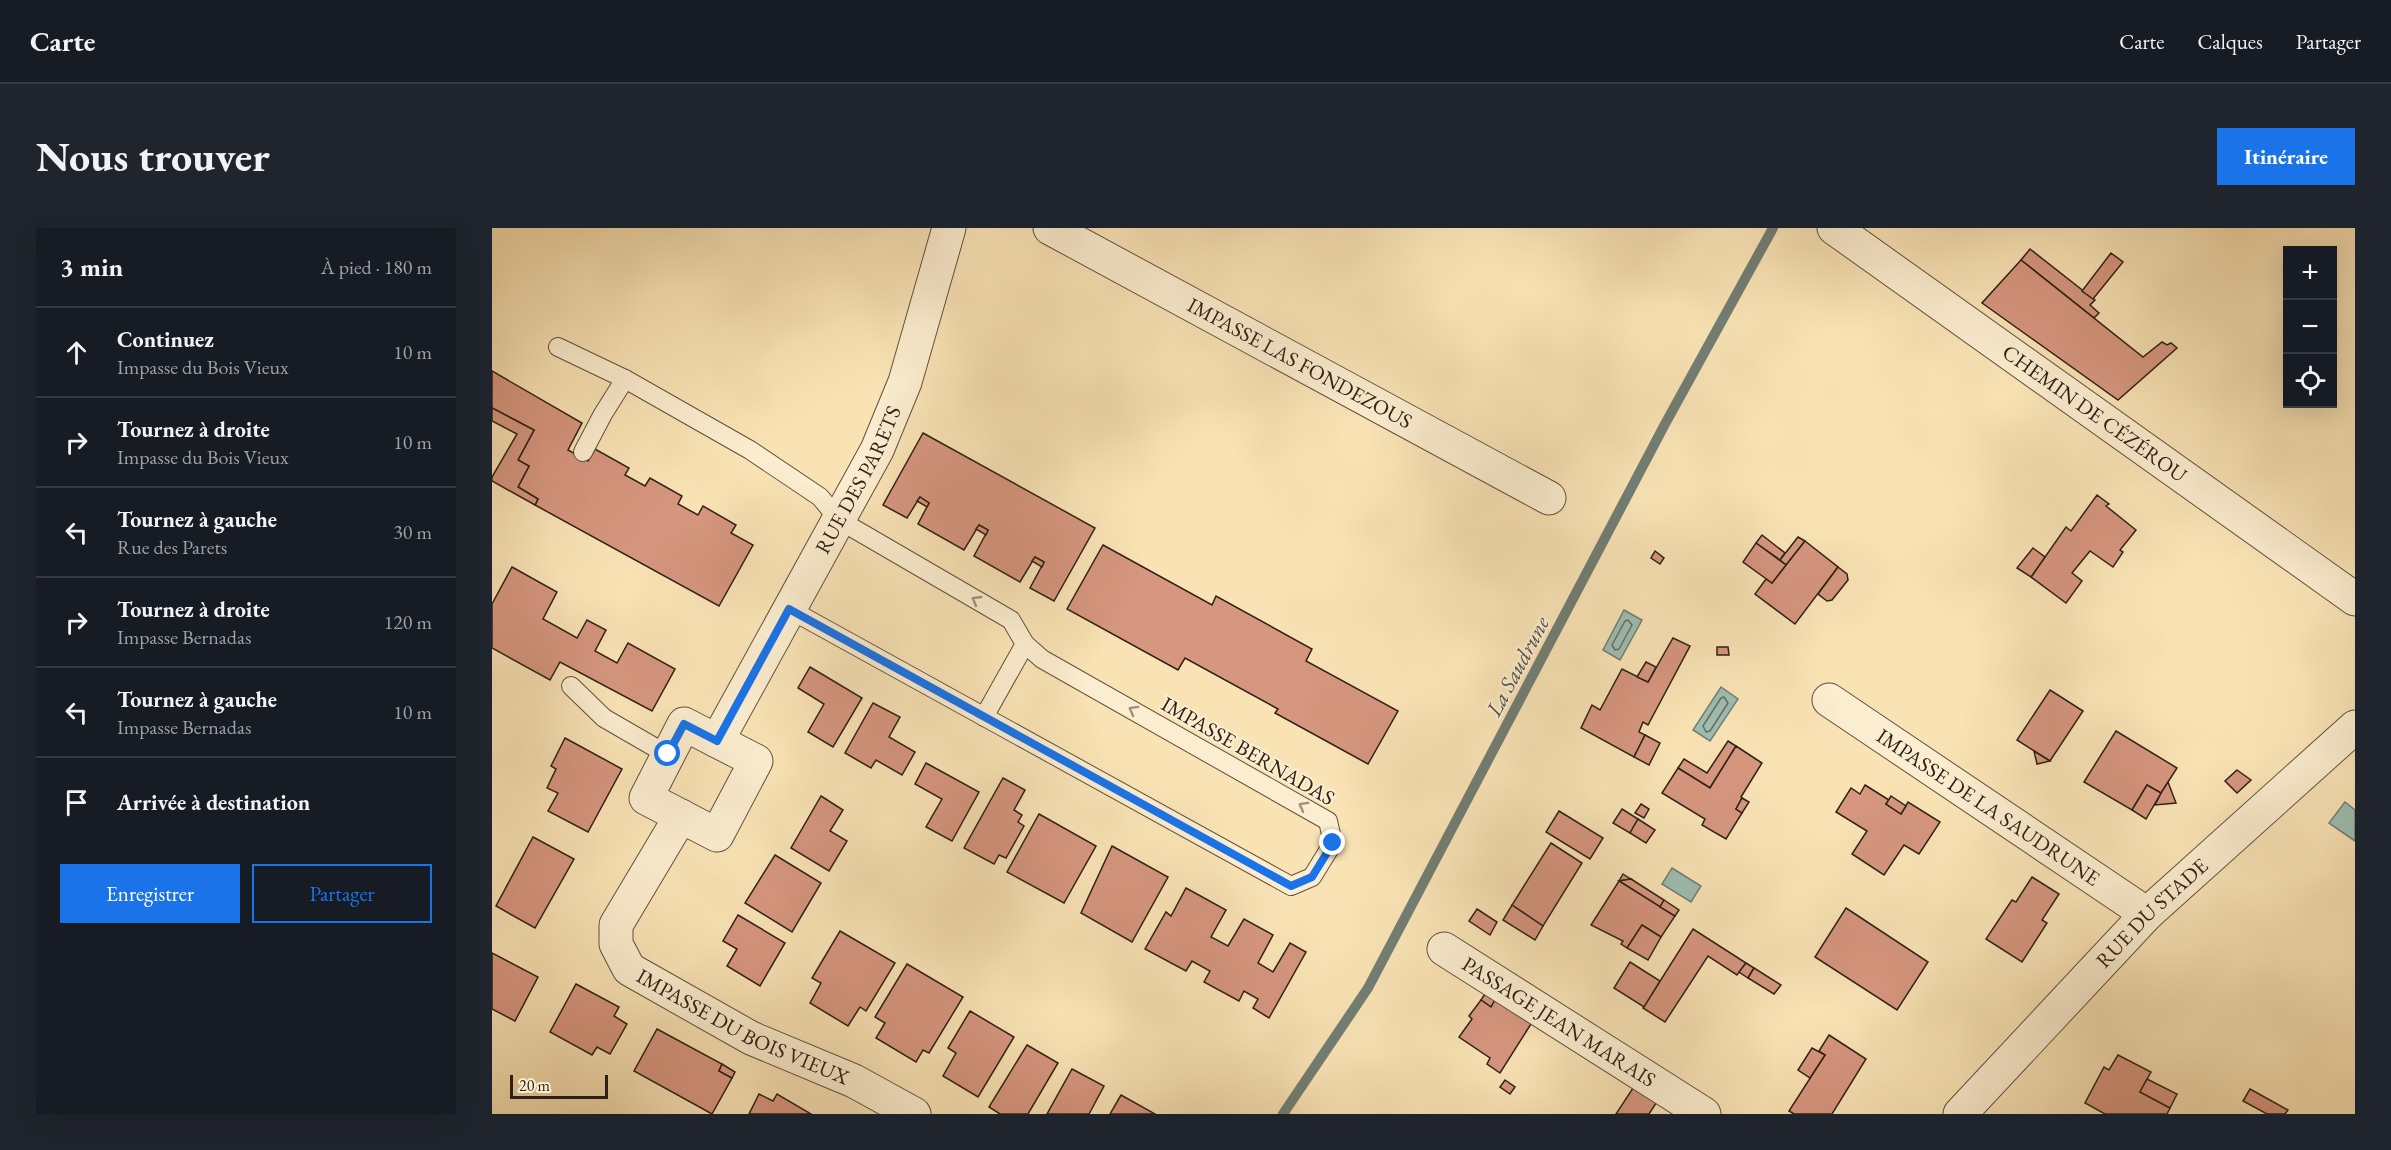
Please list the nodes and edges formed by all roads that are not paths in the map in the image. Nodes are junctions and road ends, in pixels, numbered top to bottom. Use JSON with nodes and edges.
{"nodes":[{"id":1,"x":949,"y":228,"type":"edge"},
{"id":2,"x":1050,"y":228,"type":"edge"},
{"id":3,"x":1834,"y":228,"type":"edge"},
{"id":4,"x":558,"y":347,"type":"dead end"},
{"id":5,"x":625,"y":379,"type":"junction"},
{"id":6,"x":583,"y":452,"type":"dead end"},
{"id":7,"x":1549,"y":498,"type":"dead end"},
{"id":8,"x":839,"y":520,"type":"junction"},
{"id":9,"x":2355,"y":599,"type":"edge"},
{"id":10,"x":789,"y":609,"type":"junction"},
{"id":11,"x":1025,"y":644,"type":"junction"},
{"id":12,"x":571,"y":686,"type":"dead end"},
{"id":13,"x":1829,"y":700,"type":"dead end"},
{"id":14,"x":984,"y":717,"type":"junction"},
{"id":15,"x":2355,"y":727,"type":"edge"},
{"id":16,"x":723,"y":729,"type":"junction"},
{"id":17,"x":668,"y":754,"type":"junction"},
{"id":18,"x":681,"y":816,"type":"junction"},
{"id":19,"x":2147,"y":914,"type":"junction"},
{"id":20,"x":1444,"y":949,"type":"dead end"},
{"id":21,"x":914,"y":1114,"type":"edge"},
{"id":22,"x":1704,"y":1114,"type":"edge"},
{"id":23,"x":1960,"y":1114,"type":"edge"}],
"edges":[{"from":1,"to":8,"type":"street","name":"RUE DES PARETS"},
{"from":2,"to":7,"type":"street","name":"IMPASSE LAS FONDEZOUS"},
{"from":3,"to":9,"type":"street","name":"CHEMIN DE CÉZÉROU"},
{"from":4,"to":5,"type":"lane"},
{"from":5,"to":6,"type":"lane"},
{"from":5,"to":8,"type":"lane"},
{"from":8,"to":10,"type":"street","name":"RUE DES PARETS"},
{"from":11,"to":8,"type":"lane","name":"IMPASSE BERNADAS","one_way":true},
{"from":10,"to":14,"type":"lane","name":"IMPASSE BERNADAS"},
{"from":10,"to":16,"type":"street","name":"RUE DES PARETS"},
{"from":11,"to":14,"type":"lane"},
{"from":14,"to":11,"type":"lane","name":"IMPASSE BERNADAS","one_way":true},
{"from":12,"to":17,"type":"lane"},
{"from":13,"to":19,"type":"street","name":"IMPASSE DE LA SAUDRUNE"},
{"from":15,"to":19,"type":"street","name":"RUE DU STADE"},
{"from":16,"to":17,"type":"street"},
{"from":16,"to":18,"type":"street"},
{"from":17,"to":18,"type":"street"},
{"from":18,"to":21,"type":"street","name":"IMPASSE DU BOIS VIEUX"},
{"from":19,"to":23,"type":"street","name":"RUE DU STADE"},
{"from":20,"to":22,"type":"street","name":"PASSAGE JEAN MARAIS"}]}
